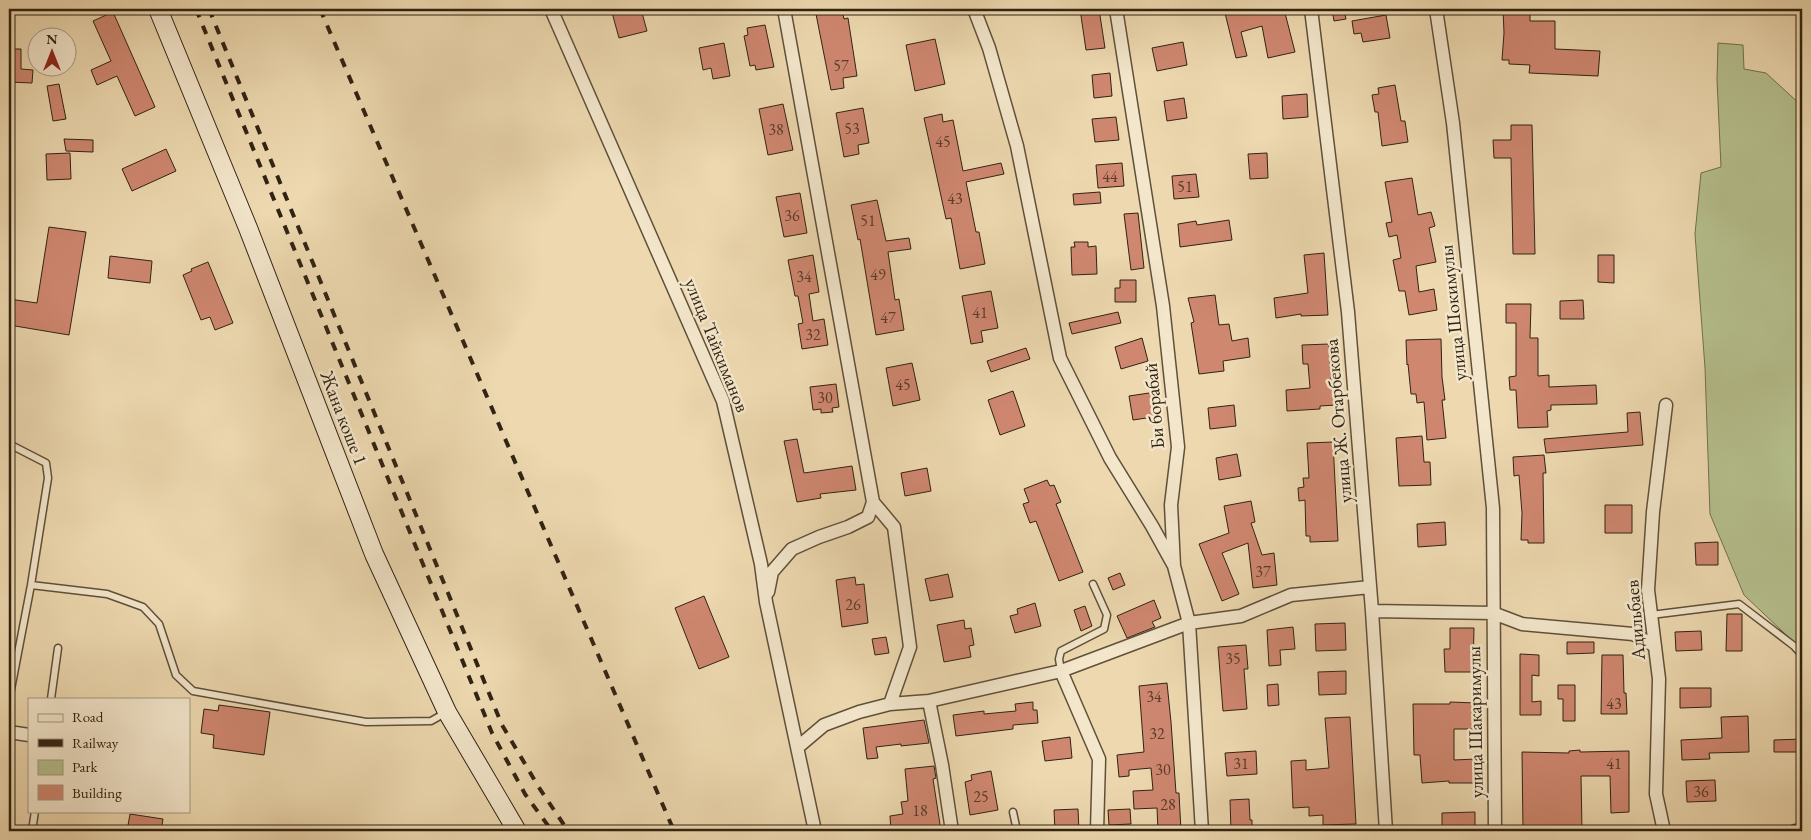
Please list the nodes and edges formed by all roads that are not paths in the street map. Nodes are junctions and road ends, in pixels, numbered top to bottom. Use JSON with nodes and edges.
{"nodes":[{"id":1,"x":158,"y":9,"type":"edge"},
{"id":2,"x":551,"y":9,"type":"edge"},
{"id":3,"x":784,"y":9,"type":"edge"},
{"id":4,"x":974,"y":9,"type":"edge"},
{"id":5,"x":1116,"y":9,"type":"edge"},
{"id":6,"x":1311,"y":9,"type":"edge"},
{"id":7,"x":1436,"y":9,"type":"edge"},
{"id":8,"x":1666,"y":405,"type":"dead end"},
{"id":9,"x":9,"y":444,"type":"edge"},
{"id":10,"x":873,"y":502,"type":"junction"},
{"id":11,"x":1174,"y":566,"type":"junction"},
{"id":12,"x":1093,"y":584,"type":"dead end"},
{"id":13,"x":31,"y":585,"type":"junction"},
{"id":14,"x":1370,"y":586,"type":"junction"},
{"id":15,"x":766,"y":602,"type":"junction"},
{"id":16,"x":1372,"y":611,"type":"junction"},
{"id":17,"x":1493,"y":613,"type":"junction"},
{"id":18,"x":1651,"y":614,"type":"junction"},
{"id":19,"x":1189,"y":624,"type":"junction"},
{"id":20,"x":1655,"y":646,"type":"junction"},
{"id":21,"x":58,"y":648,"type":"dead end"},
{"id":22,"x":1802,"y":655,"type":"edge"},
{"id":23,"x":1061,"y":671,"type":"junction"},
{"id":24,"x":51,"y":698,"type":"edge"},
{"id":25,"x":9,"y":700,"type":"edge"},
{"id":26,"x":929,"y":701,"type":"junction"},
{"id":27,"x":890,"y":704,"type":"junction"},
{"id":28,"x":447,"y":712,"type":"junction"},
{"id":29,"x":9,"y":732,"type":"edge"},
{"id":30,"x":28,"y":735,"type":"edge"},
{"id":31,"x":798,"y":747,"type":"junction"},
{"id":32,"x":35,"y":812,"type":"edge"},
{"id":33,"x":1013,"y":812,"type":"dead end"},
{"id":34,"x":32,"y":831,"type":"edge"},
{"id":35,"x":517,"y":831,"type":"edge"},
{"id":36,"x":816,"y":831,"type":"edge"},
{"id":37,"x":952,"y":831,"type":"edge"},
{"id":38,"x":1017,"y":831,"type":"edge"},
{"id":39,"x":1097,"y":831,"type":"edge"},
{"id":40,"x":1202,"y":831,"type":"edge"},
{"id":41,"x":1386,"y":831,"type":"edge"},
{"id":42,"x":1495,"y":831,"type":"edge"},
{"id":43,"x":1664,"y":831,"type":"edge"},
{"id":44,"x":1794,"y":831,"type":"edge"},
{"id":45,"x":1802,"y":831,"type":"edge"}],
"edges":[{"from":1,"to":28,"type":"street","name":"Жана коше 1"},
{"from":2,"to":15,"type":"street","name":"улица Тайкиманов"},
{"from":3,"to":10,"type":"street"},
{"from":4,"to":11,"type":"street"},
{"from":5,"to":11,"type":"street","name":"Би борабай"},
{"from":6,"to":14,"type":"street","name":"улица Ж. Отарбекова"},
{"from":7,"to":17,"type":"street","name":"улица Шокимулы"},
{"from":8,"to":18,"type":"street","name":"Адильбаев"},
{"from":9,"to":13,"type":"lane"},
{"from":10,"to":15,"type":"street"},
{"from":10,"to":27,"type":"street"},
{"from":11,"to":19,"type":"street","name":"Би борабай"},
{"from":12,"to":23,"type":"lane"},
{"from":13,"to":25,"type":"lane"},
{"from":13,"to":28,"type":"lane"},
{"from":14,"to":16,"type":"street","name":"улица Ж. Отарбекова"},
{"from":14,"to":19,"type":"street"},
{"from":15,"to":31,"type":"street","name":"улица Тайкиманов"},
{"from":16,"to":17,"type":"street"},
{"from":16,"to":41,"type":"street","name":"улица Ж. Отарбекова"},
{"from":17,"to":20,"type":"street"},
{"from":17,"to":42,"type":"street","name":"улица Шакаримулы"},
{"from":18,"to":20,"type":"street","name":"Адильбаев"},
{"from":18,"to":22,"type":"lane"},
{"from":19,"to":23,"type":"street"},
{"from":19,"to":40,"type":"street","name":"Би борабай"},
{"from":20,"to":43,"type":"street","name":"Адильбаев"},
{"from":21,"to":24,"type":"lane"},
{"from":23,"to":26,"type":"street"},
{"from":23,"to":39,"type":"street"},
{"from":26,"to":27,"type":"street"},
{"from":26,"to":37,"type":"street"},
{"from":27,"to":31,"type":"street"},
{"from":28,"to":35,"type":"street","name":"Жана коше 1"},
{"from":29,"to":30,"type":"street"},
{"from":31,"to":36,"type":"street","name":"улица Тайкиманов"},
{"from":32,"to":34,"type":"lane"},
{"from":33,"to":38,"type":"lane"},
{"from":44,"to":45,"type":"street"}]}
